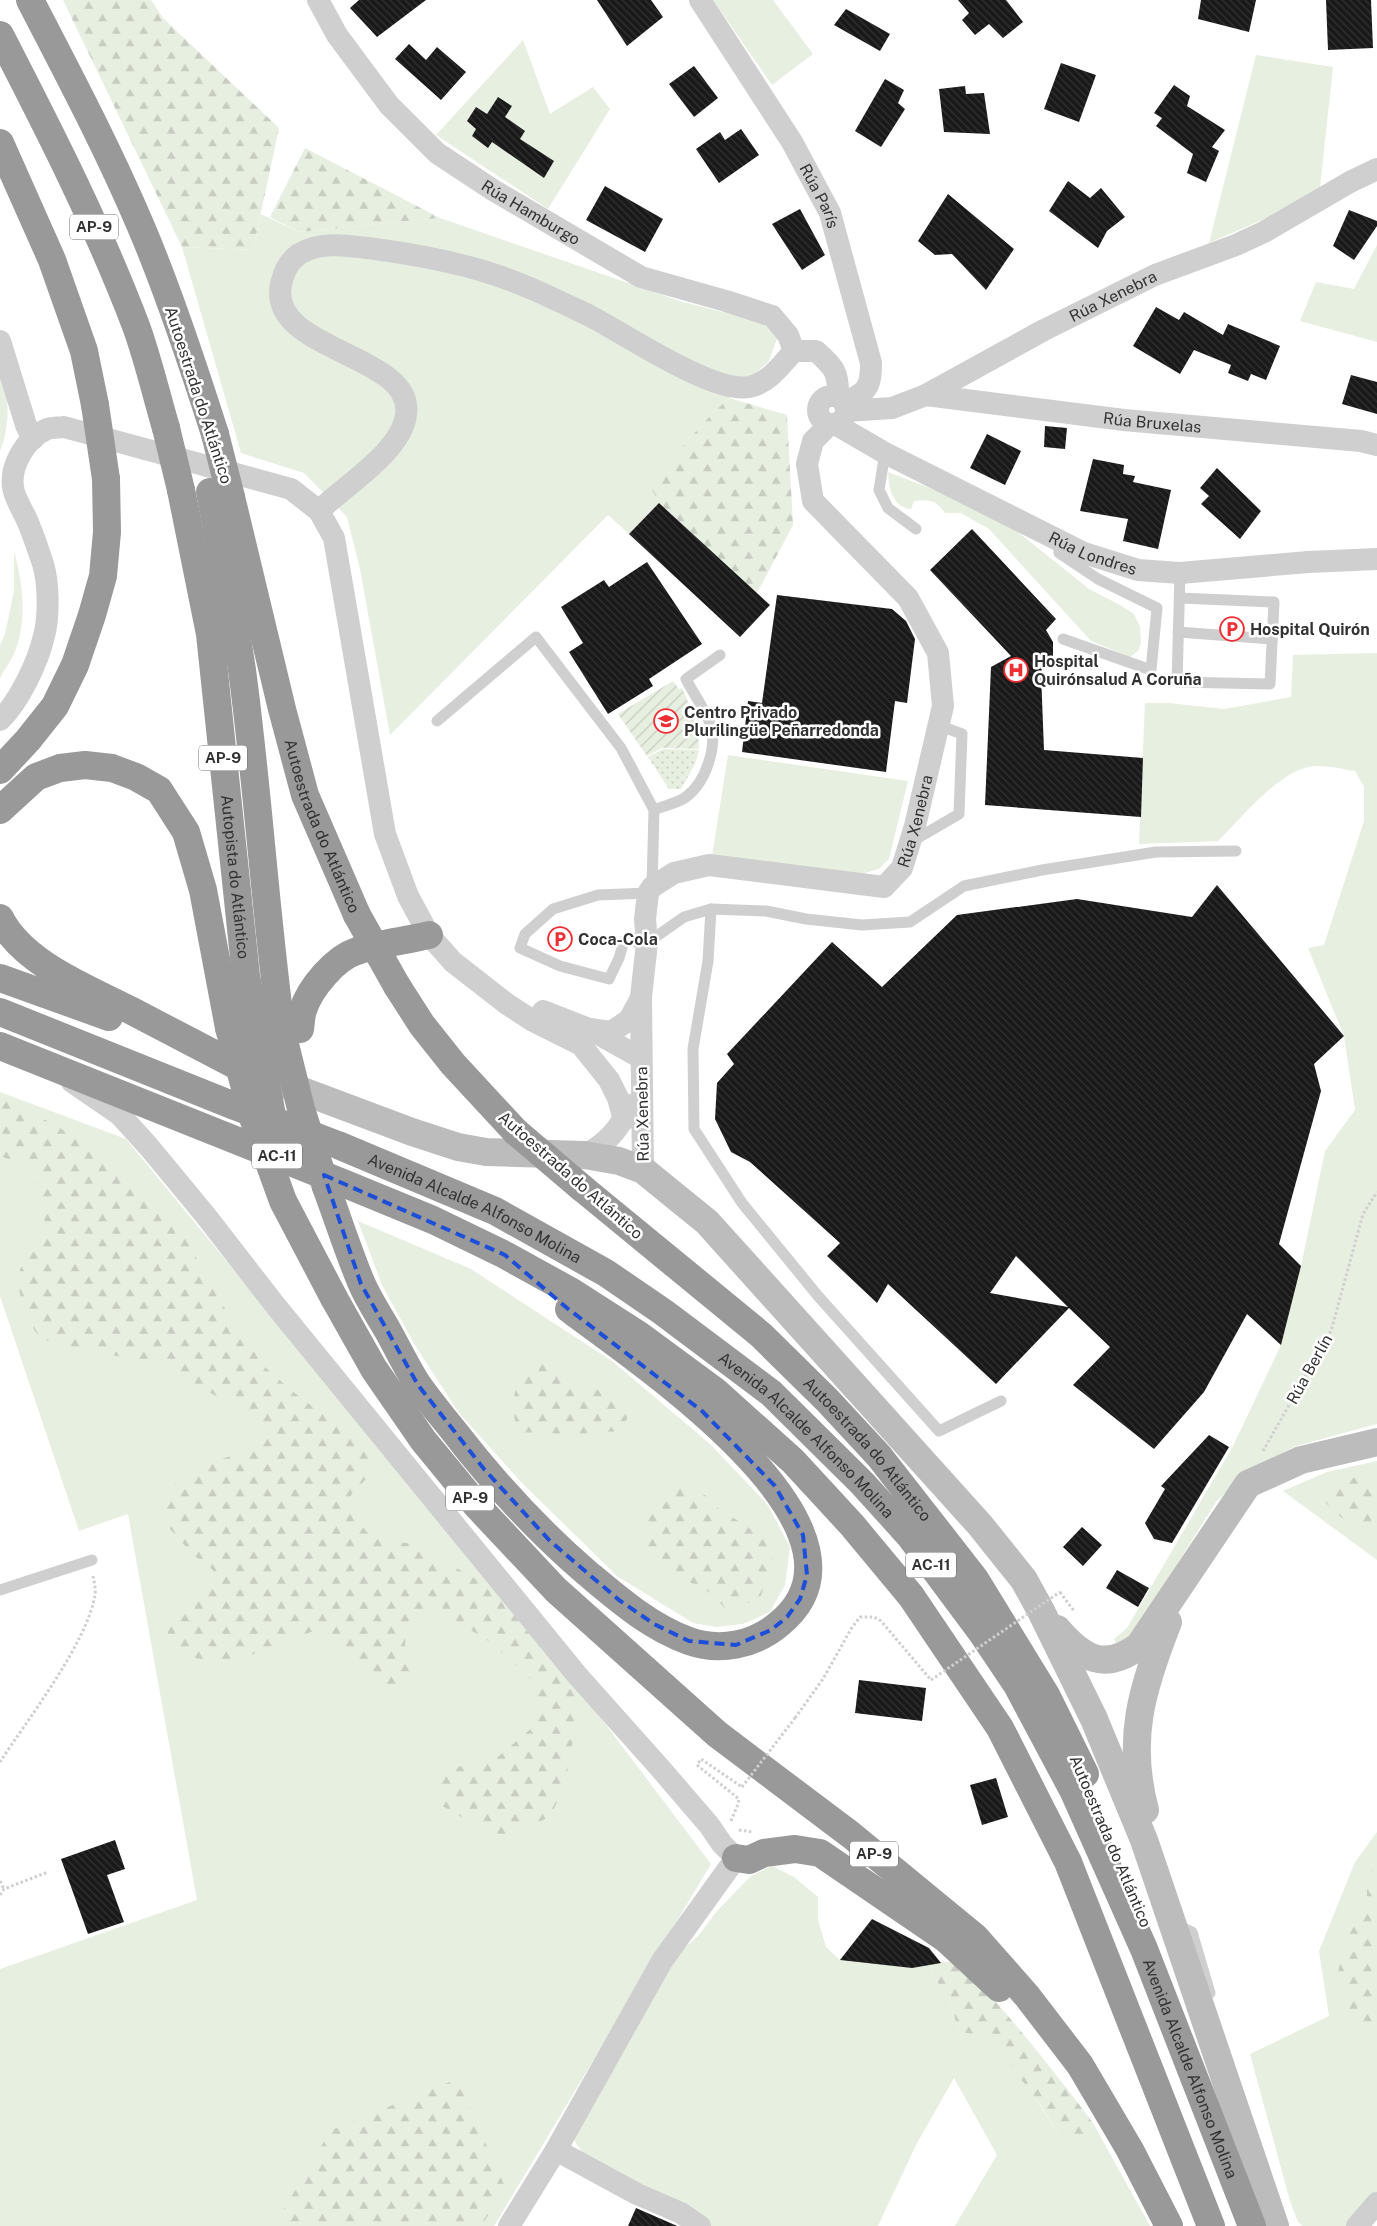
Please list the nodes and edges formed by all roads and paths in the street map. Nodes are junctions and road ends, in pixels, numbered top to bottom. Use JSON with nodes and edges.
{"nodes":[{"id":1,"x":30,"y":0,"type":"edge"},
{"id":2,"x":318,"y":0,"type":"edge"},
{"id":3,"x":700,"y":0,"type":"edge"},
{"id":4,"x":0,"y":35,"type":"edge"},
{"id":5,"x":0,"y":142,"type":"edge"},
{"id":6,"x":1377,"y":169,"type":"edge"},
{"id":7,"x":0,"y":342,"type":"edge"},
{"id":8,"x":794,"y":351,"type":"junction"},
{"id":9,"x":926,"y":395,"type":"junction"},
{"id":10,"x":838,"y":412,"type":"junction"},
{"id":11,"x":33,"y":439,"type":"junction"},
{"id":12,"x":1377,"y":445,"type":"edge"},
{"id":13,"x":885,"y":453,"type":"junction"},
{"id":14,"x":220,"y":494,"type":"junction"},
{"id":15,"x":319,"y":511,"type":"junction"},
{"id":16,"x":916,"y":528,"type":"dead end"},
{"id":17,"x":1058,"y":540,"type":"junction"},
{"id":18,"x":1377,"y":559,"type":"edge"},
{"id":19,"x":1180,"y":573,"type":"junction"},
{"id":20,"x":1180,"y":598,"type":"junction"},
{"id":21,"x":1178,"y":632,"type":"junction"},
{"id":22,"x":1063,"y":639,"type":"dead end"},
{"id":23,"x":1272,"y":639,"type":"junction"},
{"id":24,"x":720,"y":655,"type":"dead end"},
{"id":25,"x":0,"y":720,"type":"edge"},
{"id":26,"x":437,"y":721,"type":"dead end"},
{"id":27,"x":938,"y":725,"type":"junction"},
{"id":28,"x":0,"y":770,"type":"edge"},
{"id":29,"x":0,"y":810,"type":"edge"},
{"id":30,"x":654,"y":810,"type":"junction"},
{"id":31,"x":910,"y":842,"type":"junction"},
{"id":32,"x":1236,"y":851,"type":"dead end"},
{"id":33,"x":650,"y":890,"type":"junction"},
{"id":34,"x":711,"y":909,"type":"junction"},
{"id":35,"x":0,"y":918,"type":"edge"},
{"id":36,"x":429,"y":935,"type":"junction"},
{"id":37,"x":647,"y":943,"type":"junction"},
{"id":38,"x":0,"y":978,"type":"edge"},
{"id":39,"x":641,"y":997,"type":"junction"},
{"id":40,"x":0,"y":1012,"type":"edge"},
{"id":41,"x":279,"y":1028,"type":"junction"},
{"id":42,"x":585,"y":1037,"type":"junction"},
{"id":43,"x":0,"y":1046,"type":"edge"},
{"id":44,"x":641,"y":1058,"type":"junction"},
{"id":45,"x":46,"y":1064,"type":"junction"},
{"id":46,"x":243,"y":1069,"type":"junction"},
{"id":47,"x":624,"y":1120,"type":"junction"},
{"id":48,"x":585,"y":1155,"type":"junction"},
{"id":49,"x":643,"y":1170,"type":"junction"},
{"id":50,"x":1377,"y":1192,"type":"edge"},
{"id":51,"x":505,"y":1254,"type":"junction"},
{"id":52,"x":334,"y":1298,"type":"junction"},
{"id":53,"x":1001,"y":1401,"type":"dead end"},
{"id":54,"x":1377,"y":1442,"type":"edge"},
{"id":55,"x":1248,"y":1484,"type":"junction"},
{"id":56,"x":92,"y":1560,"type":"joint"},
{"id":57,"x":1186,"y":1577,"type":"junction"},
{"id":58,"x":0,"y":1590,"type":"edge"},
{"id":59,"x":1060,"y":1592,"type":"dead end"},
{"id":60,"x":1042,"y":1611,"type":"junction"},
{"id":61,"x":0,"y":1762,"type":"edge"},
{"id":62,"x":728,"y":1828,"type":"dead end"},
{"id":63,"x":736,"y":1858,"type":"junction"},
{"id":64,"x":48,"y":1872,"type":"dead end"},
{"id":65,"x":0,"y":1881,"type":"edge"},
{"id":66,"x":4,"y":1889,"type":"junction"},
{"id":67,"x":0,"y":1895,"type":"edge"},
{"id":68,"x":1172,"y":1923,"type":"junction"},
{"id":69,"x":1214,"y":2006,"type":"dead end"},
{"id":70,"x":1219,"y":2024,"type":"dead end"},
{"id":71,"x":1080,"y":2065,"type":"junction"},
{"id":72,"x":1222,"y":2068,"type":"junction"},
{"id":73,"x":556,"y":2150,"type":"junction"},
{"id":74,"x":1377,"y":2203,"type":"edge"},
{"id":75,"x":1271,"y":2223,"type":"edge"},
{"id":76,"x":509,"y":2226,"type":"edge"},
{"id":77,"x":700,"y":2226,"type":"edge"},
{"id":78,"x":1169,"y":2226,"type":"edge"},
{"id":79,"x":1211,"y":2226,"type":"edge"},
{"id":80,"x":1357,"y":2226,"type":"edge"}],
"edges":[{"from":1,"to":14,"type":"highway","name":"Autoestrada do Atlántico","number":"AP-9","bridge":true},
{"from":2,"to":8,"type":"street","name":"Rúa Hamburgo"},
{"from":3,"to":10,"type":"street","name":"Rúa París"},
{"from":4,"to":41,"type":"highway","name":"Autopista do Atlántico","number":"AP-9","bridge":true},
{"from":5,"to":28,"type":"highway","bridge":true},
{"from":6,"to":9,"type":"street","name":"Rúa Xenebra"},
{"from":7,"to":11,"type":"street"},
{"from":8,"to":10,"type":"street"},
{"from":8,"to":15,"type":"street"},
{"from":9,"to":10,"type":"street","name":"Rúa Xenebra"},
{"from":9,"to":12,"type":"street","name":"Rúa Bruxelas"},
{"from":10,"to":13,"type":"street","name":"Rúa Londres"},
{"from":10,"to":27,"type":"street","name":"Rúa Xenebra"},
{"from":11,"to":15,"type":"street"},
{"from":11,"to":25,"type":"street"},
{"from":13,"to":16,"type":"lane"},
{"from":13,"to":17,"type":"street","name":"Rúa Londres"},
{"from":14,"to":41,"type":"highway"},
{"from":14,"to":75,"type":"highway","name":"Autoestrada do Atlántico","number":"AP-9","bridge":true},
{"from":15,"to":36,"type":"street"},
{"from":17,"to":19,"type":"street","name":"Rúa Londres"},
{"from":17,"to":22,"type":"lane"},
{"from":18,"to":19,"type":"street","name":"Rúa Londres"},
{"from":19,"to":20,"type":"lane"},
{"from":20,"to":21,"type":"lane"},
{"from":20,"to":23,"type":"lane"},
{"from":21,"to":23,"type":"lane"},
{"from":21,"to":23,"type":"lane"},
{"from":24,"to":30,"type":"lane"},
{"from":26,"to":30,"type":"lane"},
{"from":27,"to":31,"type":"street","name":"Rúa Xenebra"},
{"from":27,"to":31,"type":"lane"},
{"from":29,"to":52,"type":"highway","bridge":true},
{"from":30,"to":33,"type":"lane"},
{"from":31,"to":33,"type":"street","name":"Rúa Xenebra"},
{"from":32,"to":34,"type":"lane"},
{"from":33,"to":37,"type":"street","name":"Rúa Xenebra"},
{"from":33,"to":37,"type":"lane"},
{"from":34,"to":37,"type":"lane"},
{"from":34,"to":53,"type":"lane"},
{"from":35,"to":46,"type":"highway"},
{"from":36,"to":41,"type":"highway"},
{"from":36,"to":42,"type":"street"},
{"from":37,"to":39,"type":"street","name":"Rúa Xenebra"},
{"from":38,"to":46,"type":"highway"},
{"from":39,"to":42,"type":"street"},
{"from":39,"to":44,"type":"street","name":"Rúa Xenebra"},
{"from":40,"to":75,"type":"highway","name":"Avenida Alcalde Alfonso Molina","number":"AC-11"},
{"from":41,"to":51,"type":"highway","bridge":true},
{"from":41,"to":52,"type":"highway","number":"AP-9","bridge":true},
{"from":42,"to":44,"type":"street"},
{"from":42,"to":47,"type":"street"},
{"from":43,"to":45,"type":"highway","name":"Avenida Alcalde Alfonso Molina","number":"AC-11"},
{"from":44,"to":47,"type":"street","name":"Rúa Xenebra"},
{"from":44,"to":49,"type":"street","name":"Rúa Xenebra"},
{"from":45,"to":51,"type":"highway","name":"Avenida Alcalde Alfonso Molina","number":"AC-11"},
{"from":45,"to":63,"type":"street"},
{"from":46,"to":48,"type":"main road","name":"Avenida Alcalde Alfonso Molina"},
{"from":47,"to":48,"type":"street","name":"Rúa Xenebra"},
{"from":48,"to":49,"type":"main road","name":"Avenida Alcalde Alfonso Molina"},
{"from":49,"to":60,"type":"main road","name":"Avenida Alcalde Alfonso Molina"},
{"from":50,"to":55,"type":"path","name":"Rúa Berlín"},
{"from":51,"to":79,"type":"highway","name":"Avenida Alcalde Alfonso Molina","number":"AC-11"},
{"from":52,"to":71,"type":"highway","number":"AP-9"},
{"from":54,"to":55,"type":"main road"},
{"from":55,"to":57,"type":"main road"},
{"from":56,"to":58,"type":"lane"},
{"from":56,"to":61,"type":"path"},
{"from":57,"to":60,"type":"main road"},
{"from":57,"to":68,"type":"main road"},
{"from":59,"to":62,"type":"path","bridge":true},
{"from":60,"to":68,"type":"main road","name":"Avenida Alcalde Alfonso Molina"},
{"from":63,"to":71,"type":"highway"},
{"from":63,"to":73,"type":"street"},
{"from":64,"to":66,"type":"path"},
{"from":65,"to":66,"type":"path"},
{"from":66,"to":67,"type":"path"},
{"from":68,"to":69,"type":"lane"},
{"from":68,"to":72,"type":"main road","name":"Avenida Alcalde Alfonso Molina"},
{"from":70,"to":72,"type":"lane"},
{"from":71,"to":78,"type":"highway","number":"AP-9"},
{"from":72,"to":75,"type":"main road","name":"Avenida Alcalde Alfonso Molina"},
{"from":73,"to":76,"type":"street"},
{"from":73,"to":77,"type":"street"},
{"from":74,"to":80,"type":"street"}]}
